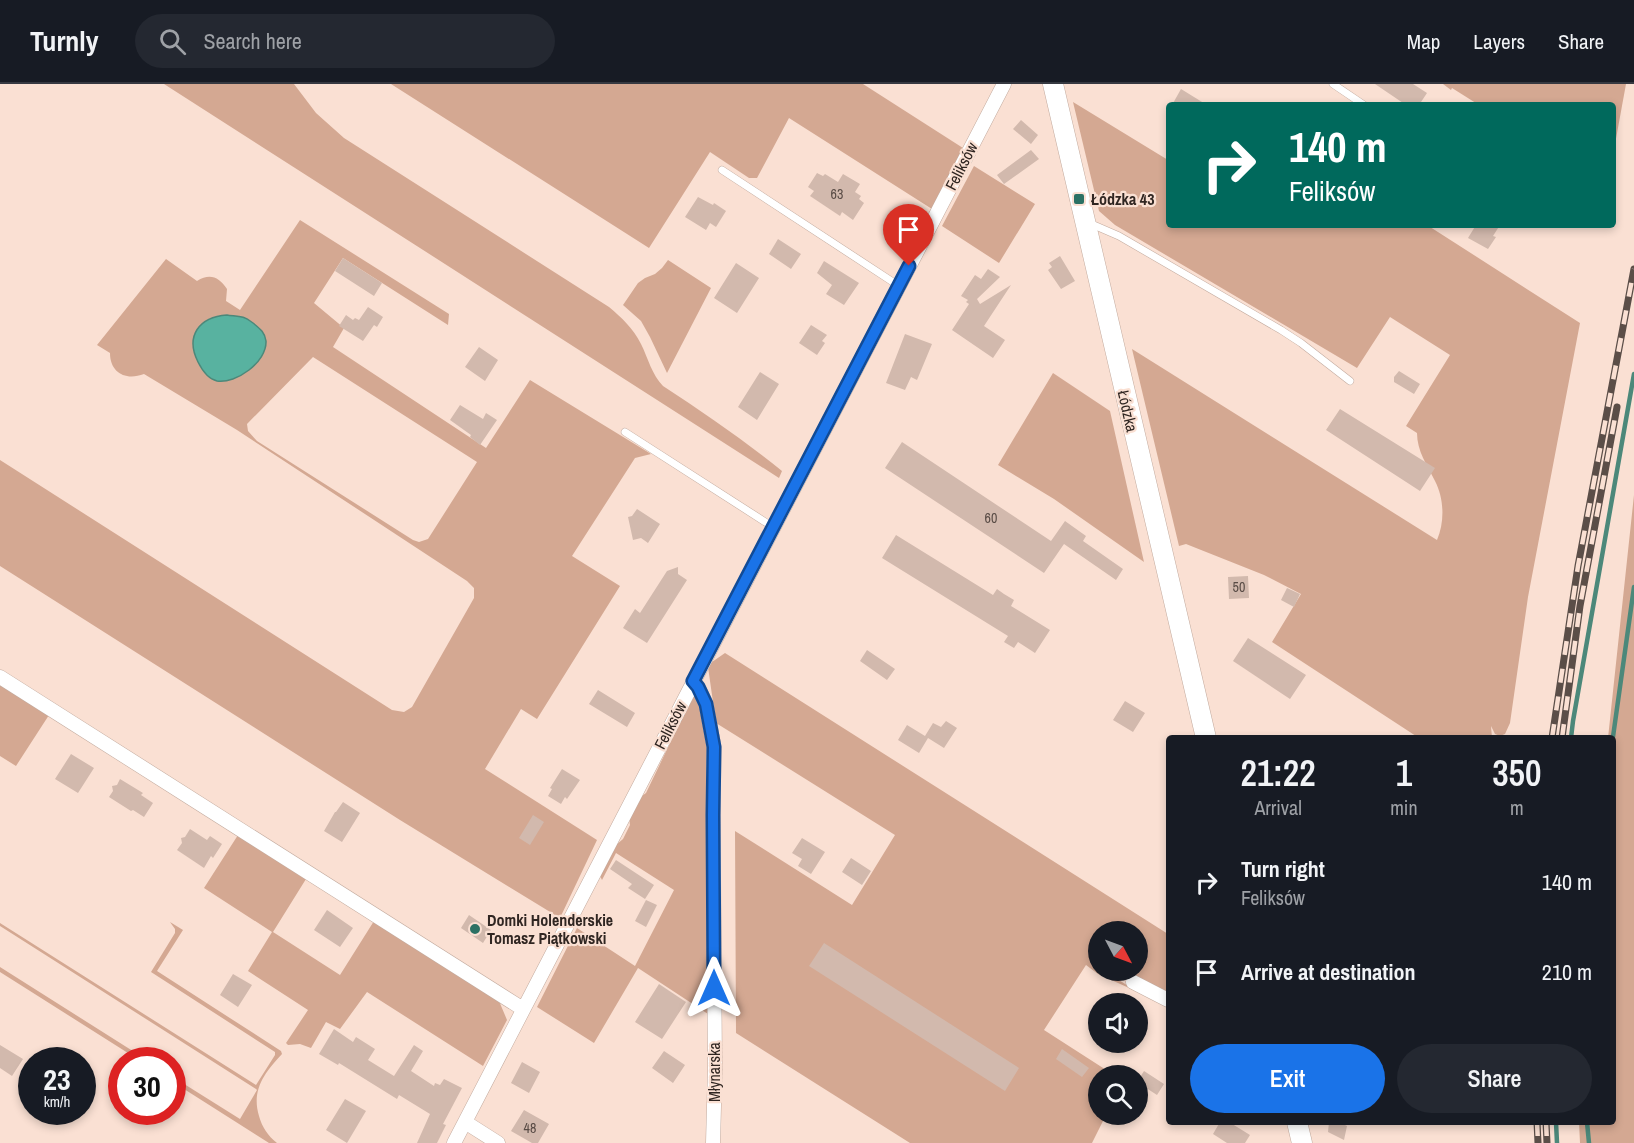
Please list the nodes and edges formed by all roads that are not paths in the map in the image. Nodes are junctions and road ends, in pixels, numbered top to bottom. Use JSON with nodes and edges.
{"nodes":[{"id":1,"x":1004,"y":84,"type":"edge"},
{"id":2,"x":1053,"y":84,"type":"edge"},
{"id":3,"x":1333,"y":84,"type":"edge"},
{"id":4,"x":1360,"y":102,"type":"edge"},
{"id":5,"x":722,"y":170,"type":"dead end"},
{"id":6,"x":1084,"y":221,"type":"junction"},
{"id":7,"x":899,"y":286,"type":"junction"},
{"id":8,"x":1350,"y":381,"type":"dead end"},
{"id":9,"x":626,"y":432,"type":"dead end"},
{"id":10,"x":773,"y":527,"type":"junction"},
{"id":11,"x":0,"y":677,"type":"edge"},
{"id":12,"x":693,"y":681,"type":"junction"},
{"id":13,"x":1205,"y":735,"type":"edge"},
{"id":14,"x":1133,"y":982,"type":"dead end"},
{"id":15,"x":1166,"y":999,"type":"edge"},
{"id":16,"x":523,"y":1009,"type":"junction"},
{"id":17,"x":465,"y":1122,"type":"junction"},
{"id":18,"x":1298,"y":1125,"type":"edge"},
{"id":19,"x":454,"y":1143,"type":"edge"},
{"id":20,"x":498,"y":1143,"type":"edge"},
{"id":21,"x":713,"y":1143,"type":"edge"},
{"id":22,"x":1302,"y":1143,"type":"edge"}],
"edges":[{"from":1,"to":7,"type":"street","name":"Feliksów"},
{"from":2,"to":6,"type":"main road","name":"Łódzka"},
{"from":3,"to":4,"type":"lane"},
{"from":5,"to":7,"type":"lane"},
{"from":6,"to":8,"type":"lane"},
{"from":6,"to":13,"type":"main road","name":"Łódzka"},
{"from":7,"to":10,"type":"street","name":"Feliksów"},
{"from":9,"to":10,"type":"lane"},
{"from":10,"to":12,"type":"street","name":"Feliksów"},
{"from":11,"to":16,"type":"street"},
{"from":12,"to":16,"type":"street","name":"Feliksów"},
{"from":12,"to":21,"type":"street","name":"Młynarska"},
{"from":14,"to":15,"type":"street"},
{"from":16,"to":17,"type":"street","name":"Feliksów"},
{"from":17,"to":19,"type":"street","name":"Feliksów"},
{"from":17,"to":20,"type":"street"},
{"from":18,"to":22,"type":"main road"}]}
